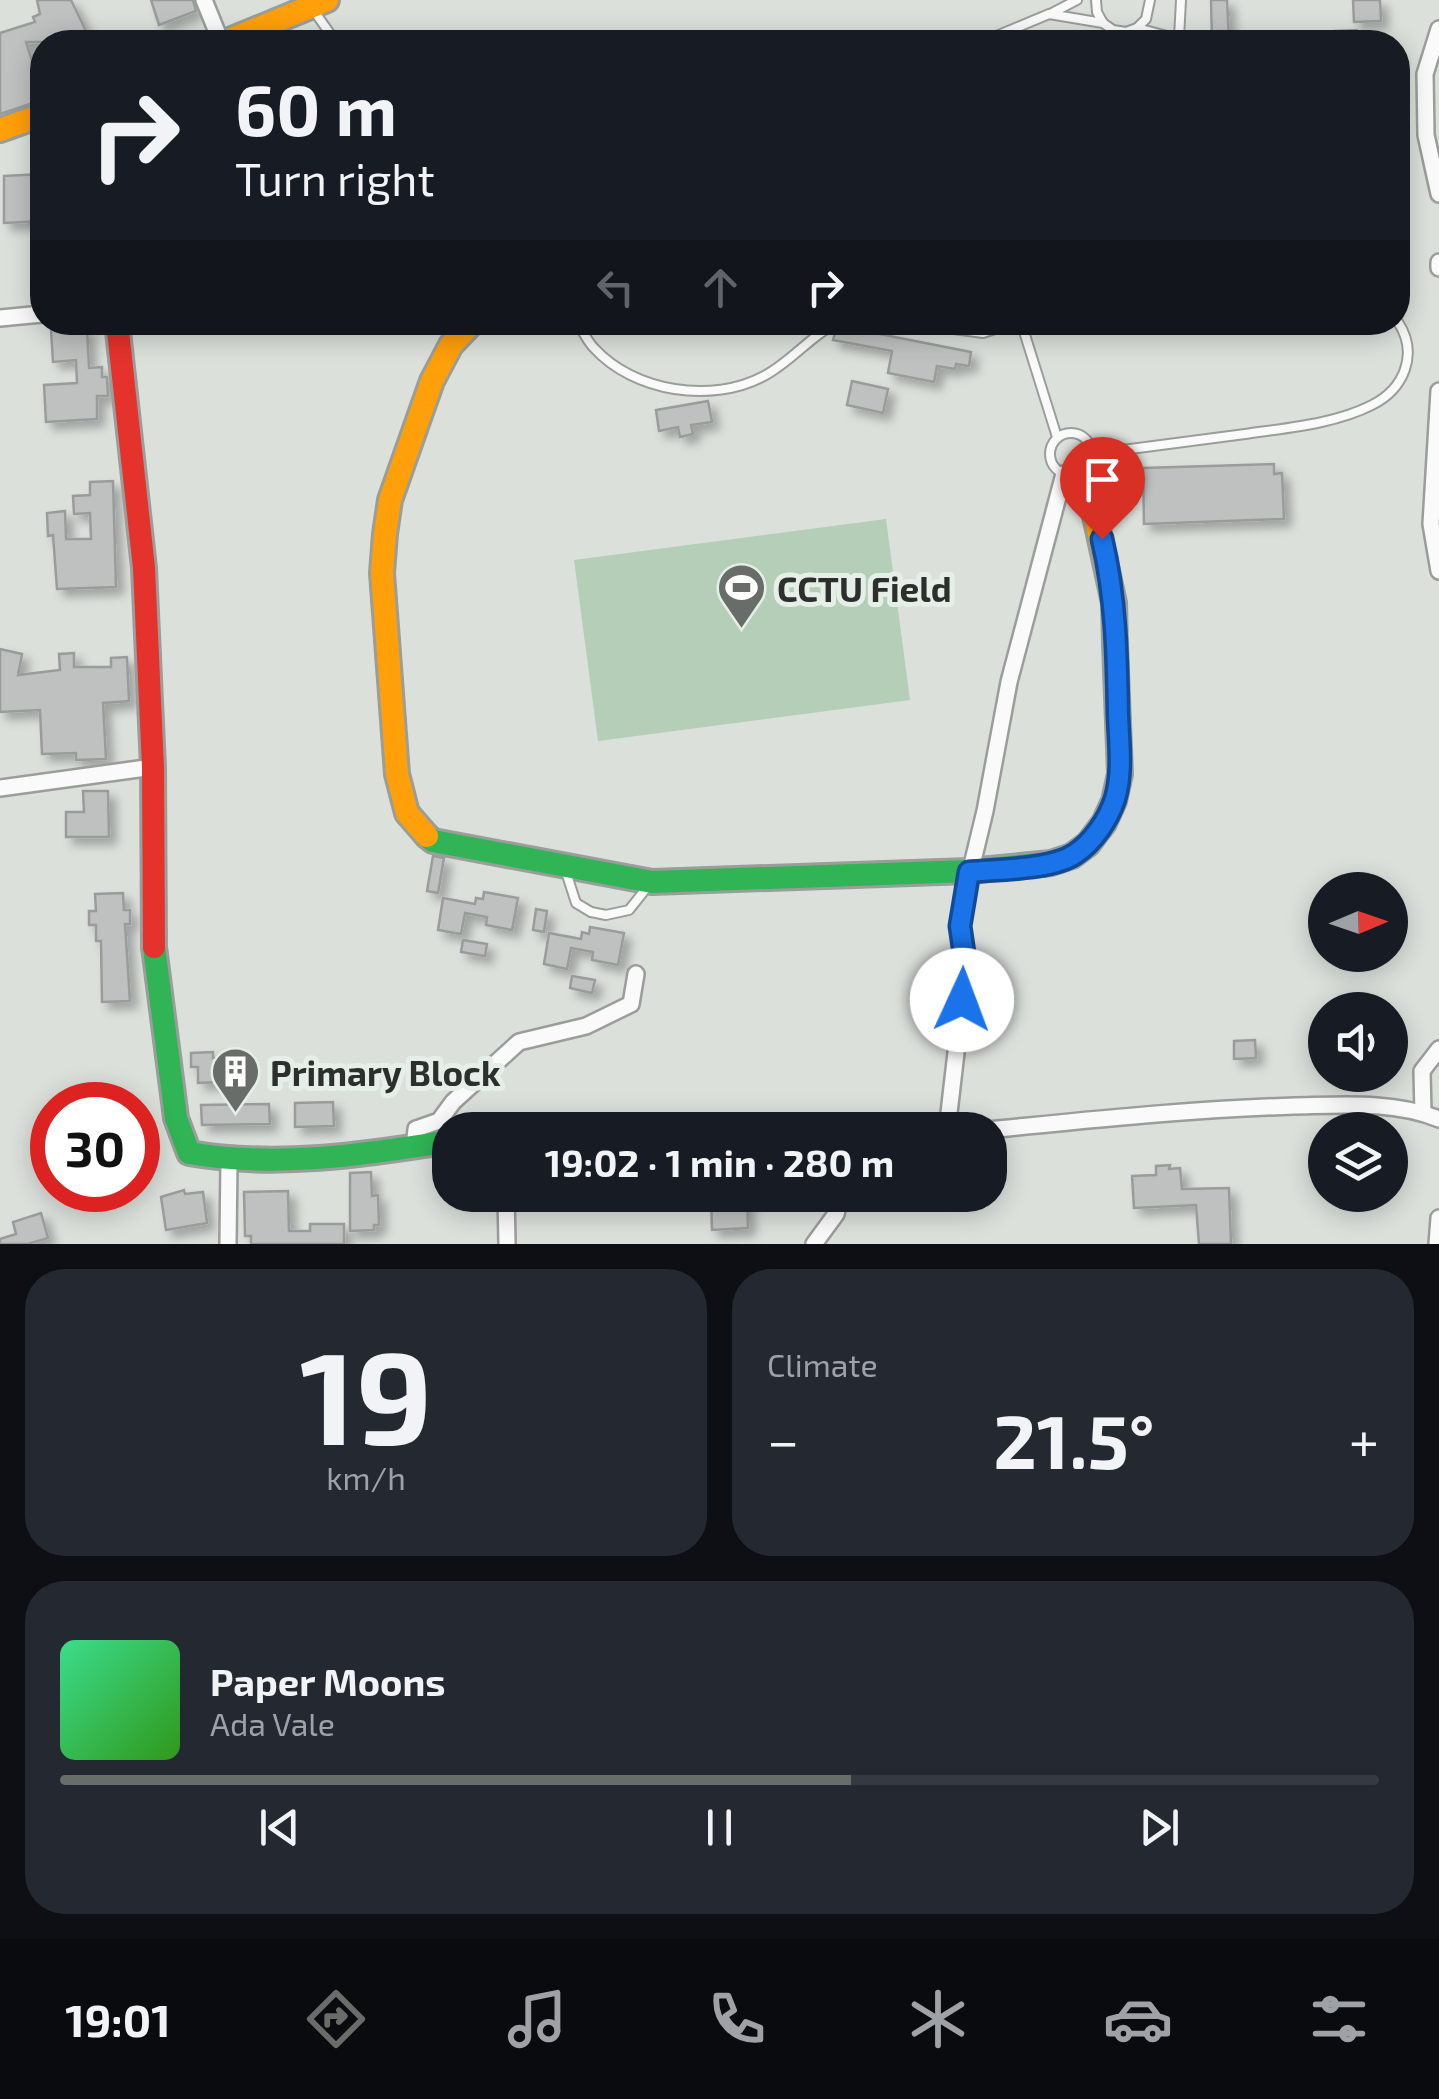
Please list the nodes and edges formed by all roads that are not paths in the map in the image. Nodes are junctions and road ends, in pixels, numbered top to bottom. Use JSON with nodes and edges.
{"nodes":[{"id":1,"x":204,"y":0,"type":"edge"},
{"id":2,"x":1077,"y":0,"type":"edge"},
{"id":3,"x":1096,"y":0,"type":"edge"},
{"id":4,"x":1150,"y":0,"type":"edge"},
{"id":5,"x":1181,"y":0,"type":"edge"},
{"id":6,"x":319,"y":4,"type":"edge"},
{"id":7,"x":1049,"y":14,"type":"junction"},
{"id":8,"x":1103,"y":23,"type":"junction"},
{"id":9,"x":1138,"y":28,"type":"junction"},
{"id":10,"x":1439,"y":28,"type":"edge"},
{"id":11,"x":218,"y":30,"type":"edge"},
{"id":12,"x":253,"y":30,"type":"edge"},
{"id":13,"x":331,"y":30,"type":"edge"},
{"id":14,"x":1011,"y":30,"type":"edge"},
{"id":15,"x":1113,"y":30,"type":"edge"},
{"id":16,"x":1132,"y":30,"type":"edge"},
{"id":17,"x":1146,"y":30,"type":"edge"},
{"id":18,"x":1179,"y":30,"type":"edge"},
{"id":19,"x":30,"y":119,"type":"edge"},
{"id":20,"x":0,"y":130,"type":"edge"},
{"id":21,"x":1439,"y":194,"type":"edge"},
{"id":22,"x":30,"y":315,"type":"edge"},
{"id":23,"x":0,"y":318,"type":"edge"},
{"id":24,"x":118,"y":335,"type":"edge"},
{"id":25,"x":461,"y":335,"type":"edge"},
{"id":26,"x":586,"y":335,"type":"edge"},
{"id":27,"x":821,"y":335,"type":"edge"},
{"id":28,"x":1023,"y":335,"type":"edge"},
{"id":29,"x":1403,"y":335,"type":"edge"},
{"id":30,"x":1439,"y":391,"type":"edge"},
{"id":31,"x":1057,"y":438,"type":"junction"},
{"id":32,"x":1080,"y":466,"type":"junction"},
{"id":33,"x":1439,"y":572,"type":"edge"},
{"id":34,"x":153,"y":766,"type":"junction"},
{"id":35,"x":0,"y":788,"type":"edge"},
{"id":36,"x":564,"y":867,"type":"junction"},
{"id":37,"x":969,"y":872,"type":"junction"},
{"id":38,"x":652,"y":882,"type":"junction"},
{"id":39,"x":636,"y":974,"type":"dead end"},
{"id":40,"x":1439,"y":1050,"type":"edge"},
{"id":41,"x":949,"y":1112,"type":"edge"},
{"id":42,"x":1423,"y":1113,"type":"junction"},
{"id":43,"x":1439,"y":1119,"type":"edge"},
{"id":44,"x":1007,"y":1128,"type":"edge"},
{"id":45,"x":432,"y":1144,"type":"edge"},
{"id":46,"x":414,"y":1147,"type":"junction"},
{"id":47,"x":228,"y":1160,"type":"junction"},
{"id":48,"x":506,"y":1212,"type":"edge"},
{"id":49,"x":837,"y":1212,"type":"edge"},
{"id":50,"x":1439,"y":1218,"type":"edge"},
{"id":51,"x":228,"y":1244,"type":"edge"},
{"id":52,"x":507,"y":1244,"type":"edge"},
{"id":53,"x":814,"y":1244,"type":"edge"},
{"id":54,"x":1438,"y":1244,"type":"edge"}],
"edges":[{"from":1,"to":11,"type":"street"},
{"from":2,"to":7,"type":"lane"},
{"from":3,"to":8,"type":"lane"},
{"from":4,"to":9,"type":"lane"},
{"from":5,"to":18,"type":"lane"},
{"from":6,"to":12,"type":"street"},
{"from":6,"to":13,"type":"lane"},
{"from":7,"to":8,"type":"lane"},
{"from":7,"to":14,"type":"lane"},
{"from":8,"to":15,"type":"lane"},
{"from":9,"to":16,"type":"lane"},
{"from":9,"to":17,"type":"lane"},
{"from":10,"to":21,"type":"street"},
{"from":19,"to":20,"type":"street"},
{"from":22,"to":23,"type":"street"},
{"from":24,"to":34,"type":"street"},
{"from":25,"to":36,"type":"street"},
{"from":26,"to":27,"type":"lane"},
{"from":28,"to":31,"type":"lane"},
{"from":29,"to":32,"type":"lane"},
{"from":30,"to":33,"type":"street"},
{"from":31,"to":32,"type":"lane"},
{"from":31,"to":32,"type":"lane"},
{"from":32,"to":37,"type":"street"},
{"from":32,"to":37,"type":"street"},
{"from":34,"to":35,"type":"street"},
{"from":34,"to":47,"type":"street"},
{"from":36,"to":38,"type":"street"},
{"from":36,"to":38,"type":"lane"},
{"from":37,"to":38,"type":"street"},
{"from":37,"to":41,"type":"street"},
{"from":39,"to":46,"type":"street"},
{"from":40,"to":42,"type":"street"},
{"from":42,"to":43,"type":"street"},
{"from":42,"to":44,"type":"street"},
{"from":45,"to":46,"type":"street"},
{"from":46,"to":47,"type":"street"},
{"from":47,"to":51,"type":"street"},
{"from":48,"to":52,"type":"street"},
{"from":49,"to":53,"type":"street"},
{"from":50,"to":54,"type":"street"}]}
